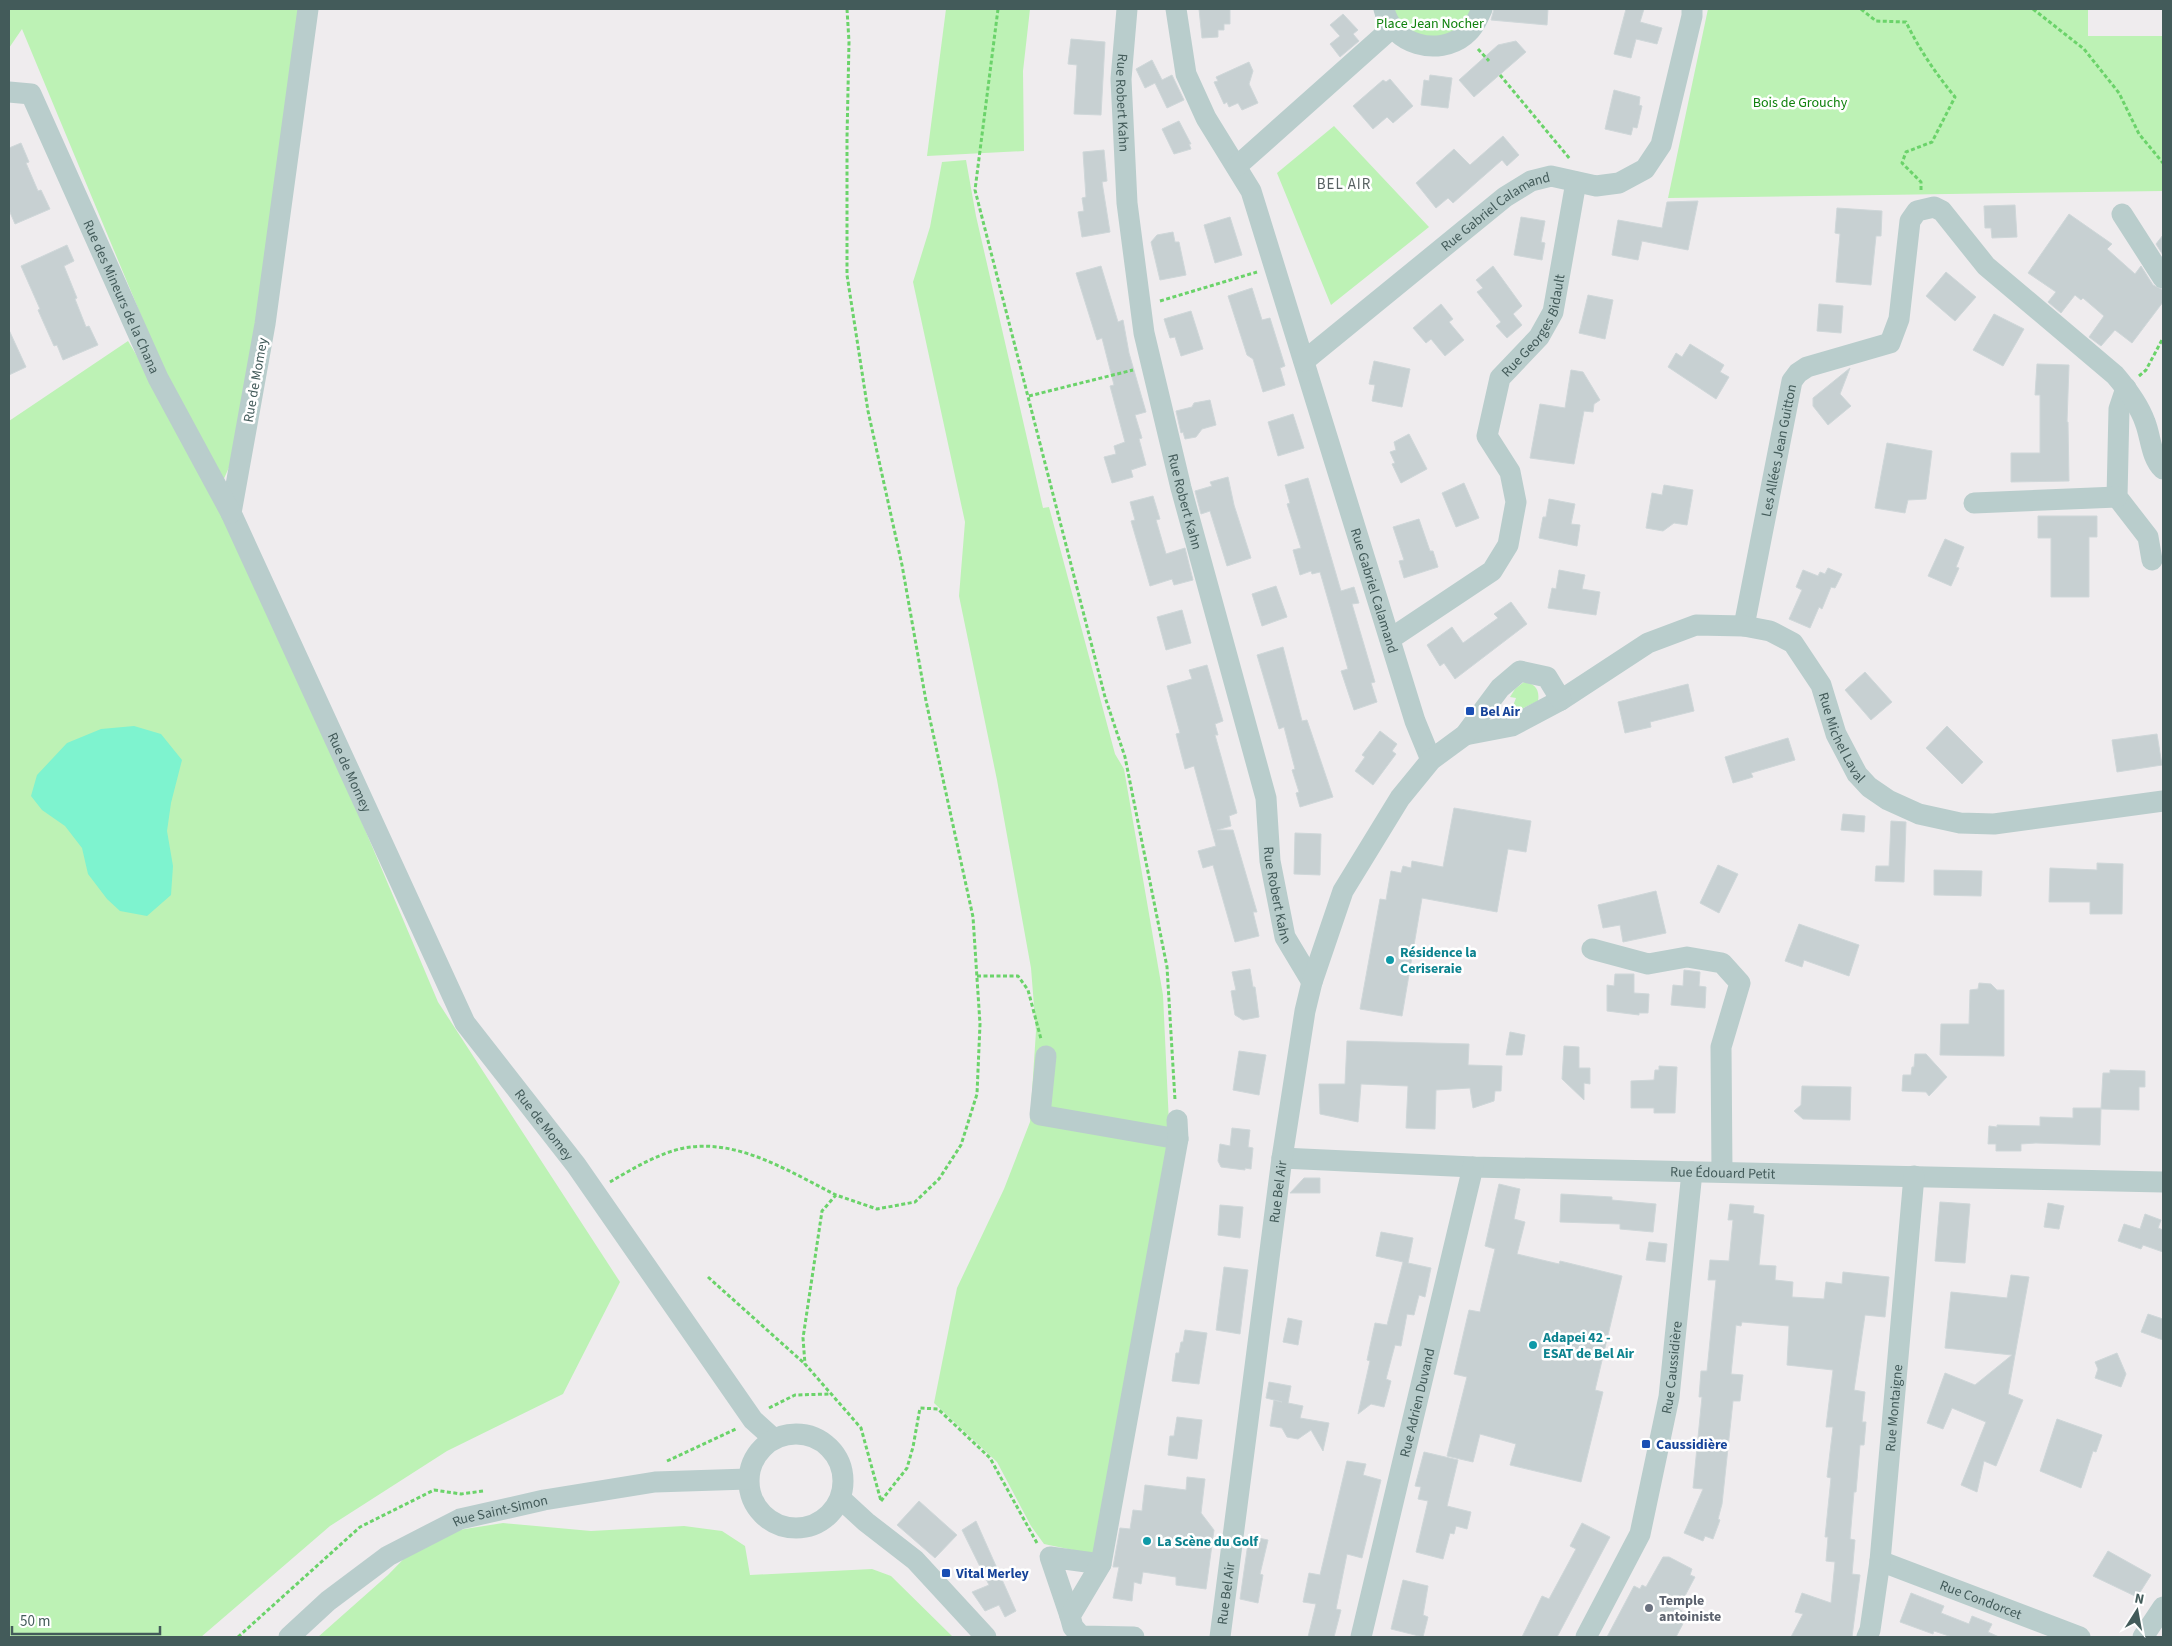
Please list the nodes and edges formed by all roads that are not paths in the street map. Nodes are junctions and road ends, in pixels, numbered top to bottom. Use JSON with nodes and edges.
{"nodes":[{"id":1,"x":308,"y":9,"type":"edge"},
{"id":2,"x":1127,"y":9,"type":"edge"},
{"id":3,"x":1176,"y":9,"type":"edge"},
{"id":4,"x":1482,"y":9,"type":"edge"},
{"id":5,"x":1692,"y":9,"type":"edge"},
{"id":6,"x":1389,"y":18,"type":"edge"},
{"id":7,"x":9,"y":92,"type":"edge"},
{"id":8,"x":1237,"y":166,"type":"junction"},
{"id":9,"x":1576,"y":182,"type":"junction"},
{"id":10,"x":2122,"y":214,"type":"dead end"},
{"id":11,"x":2163,"y":278,"type":"edge"},
{"id":12,"x":1304,"y":361,"type":"junction"},
{"id":13,"x":2126,"y":388,"type":"junction"},
{"id":14,"x":2163,"y":469,"type":"edge"},
{"id":15,"x":2117,"y":497,"type":"junction"},
{"id":16,"x":1974,"y":503,"type":"dead end"},
{"id":17,"x":231,"y":513,"type":"junction"},
{"id":18,"x":2152,"y":560,"type":"dead end"},
{"id":19,"x":1744,"y":626,"type":"junction"},
{"id":20,"x":1390,"y":639,"type":"junction"},
{"id":21,"x":1561,"y":700,"type":"junction"},
{"id":22,"x":1465,"y":735,"type":"junction"},
{"id":23,"x":1425,"y":767,"type":"junction"},
{"id":24,"x":2163,"y":800,"type":"edge"},
{"id":25,"x":1592,"y":949,"type":"dead end"},
{"id":26,"x":1312,"y":982,"type":"junction"},
{"id":27,"x":1046,"y":1056,"type":"road end"},
{"id":28,"x":1282,"y":1158,"type":"junction"},
{"id":29,"x":1473,"y":1167,"type":"junction"},
{"id":30,"x":1692,"y":1172,"type":"junction"},
{"id":31,"x":1722,"y":1172,"type":"junction"},
{"id":32,"x":1914,"y":1176,"type":"junction"},
{"id":33,"x":2163,"y":1182,"type":"edge"},
{"id":34,"x":774,"y":1439,"type":"junction"},
{"id":35,"x":748,"y":1479,"type":"junction"},
{"id":36,"x":841,"y":1499,"type":"junction"},
{"id":37,"x":1880,"y":1561,"type":"junction"},
{"id":38,"x":1101,"y":1564,"type":"junction"},
{"id":39,"x":2163,"y":1607,"type":"edge"},
{"id":40,"x":1070,"y":1616,"type":"junction"},
{"id":41,"x":289,"y":1637,"type":"edge"},
{"id":42,"x":986,"y":1637,"type":"edge"},
{"id":43,"x":1134,"y":1637,"type":"edge"},
{"id":44,"x":1220,"y":1637,"type":"edge"},
{"id":45,"x":1360,"y":1637,"type":"edge"},
{"id":46,"x":1586,"y":1637,"type":"edge"},
{"id":47,"x":1867,"y":1637,"type":"edge"},
{"id":48,"x":2080,"y":1637,"type":"edge"},
{"id":49,"x":2143,"y":1637,"type":"edge"}],
"edges":[{"from":1,"to":17,"type":"street","name":"Rue de Momey"},
{"from":2,"to":26,"type":"street","name":"Rue Robert Kahn"},
{"from":3,"to":8,"type":"street","name":"Rue Gabriel Calamand"},
{"from":4,"to":6,"type":"street"},
{"from":5,"to":9,"type":"street","name":"Rue Gabriel Calamand"},
{"from":6,"to":8,"type":"street"},
{"from":7,"to":17,"type":"street","name":"Rue des Mineurs de la Chana"},
{"from":8,"to":12,"type":"street","name":"Rue Gabriel Calamand"},
{"from":9,"to":12,"type":"street","name":"Rue Gabriel Calamand"},
{"from":9,"to":20,"type":"street","name":"Rue Georges Bidault"},
{"from":10,"to":11,"type":"street"},
{"from":12,"to":20,"type":"street","name":"Rue Gabriel Calamand"},
{"from":13,"to":14,"type":"street"},
{"from":13,"to":15,"type":"street"},
{"from":13,"to":19,"type":"street","name":"Les Allées Jean Guitton"},
{"from":15,"to":16,"type":"street"},
{"from":15,"to":18,"type":"street"},
{"from":17,"to":34,"type":"street","name":"Rue de Momey"},
{"from":19,"to":21,"type":"street","name":"Rue Michel Laval"},
{"from":19,"to":24,"type":"street","name":"Rue Michel Laval"},
{"from":20,"to":23,"type":"street","name":"Rue Gabriel Calamand"},
{"from":21,"to":22,"type":"street","name":"Rue Michel Laval"},
{"from":21,"to":22,"type":"street","name":"Rue Michel Laval"},
{"from":22,"to":23,"type":"street","name":"Rue Michel Laval"},
{"from":23,"to":26,"type":"street","name":"Rue Bel Air"},
{"from":25,"to":31,"type":"street"},
{"from":26,"to":28,"type":"street","name":"Rue Bel Air"},
{"from":27,"to":38,"type":"street"},
{"from":28,"to":29,"type":"street","name":"Rue Édouard Petit"},
{"from":28,"to":44,"type":"street","name":"Rue Bel Air"},
{"from":29,"to":30,"type":"street","name":"Rue Édouard Petit"},
{"from":29,"to":45,"type":"street","name":"Rue Adrien Duvand"},
{"from":30,"to":31,"type":"street","name":"Rue Édouard Petit"},
{"from":30,"to":46,"type":"street","name":"Rue Caussidière"},
{"from":31,"to":32,"type":"street","name":"Rue Édouard Petit"},
{"from":32,"to":33,"type":"street","name":"Rue Édouard Petit"},
{"from":32,"to":37,"type":"street","name":"Rue Montaigne"},
{"from":34,"to":35,"type":"street"},
{"from":34,"to":36,"type":"street"},
{"from":35,"to":36,"type":"street"},
{"from":35,"to":41,"type":"street","name":"Rue Saint-Simon"},
{"from":36,"to":42,"type":"street"},
{"from":37,"to":47,"type":"street","name":"Rue Montaigne"},
{"from":37,"to":48,"type":"street","name":"Rue Condorcet"},
{"from":38,"to":40,"type":"street"},
{"from":38,"to":40,"type":"street"},
{"from":39,"to":49,"type":"street"},
{"from":40,"to":43,"type":"street"}]}
